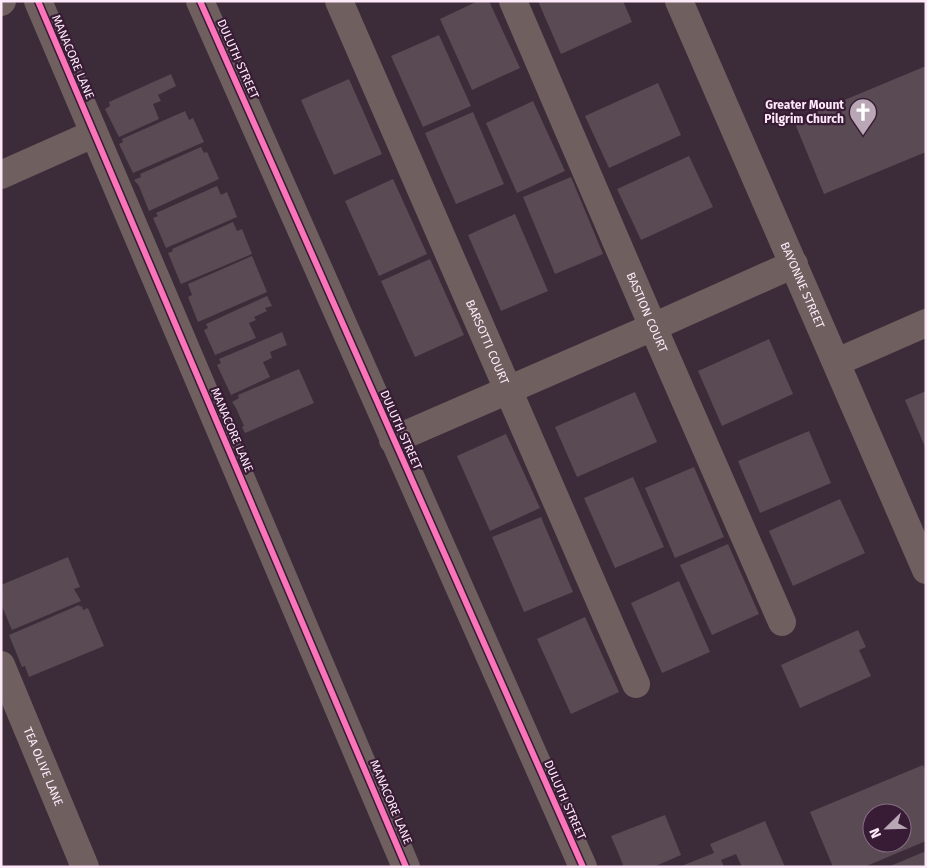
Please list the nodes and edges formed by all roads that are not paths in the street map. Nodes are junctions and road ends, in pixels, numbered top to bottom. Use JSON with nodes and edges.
{"nodes":[{"id":1,"x":38,"y":1,"type":"edge"},
{"id":2,"x":200,"y":1,"type":"edge"},
{"id":3,"x":339,"y":1,"type":"edge"},
{"id":4,"x":513,"y":1,"type":"edge"},
{"id":5,"x":679,"y":1,"type":"edge"},
{"id":6,"x":94,"y":134,"type":"junction"},
{"id":7,"x":1,"y":175,"type":"edge"},
{"id":8,"x":794,"y":264,"type":"junction"},
{"id":9,"x":926,"y":323,"type":"edge"},
{"id":10,"x":653,"y":327,"type":"junction"},
{"id":11,"x":837,"y":362,"type":"junction"},
{"id":12,"x":507,"y":389,"type":"junction"},
{"id":13,"x":393,"y":440,"type":"junction"},
{"id":14,"x":926,"y":570,"type":"edge"},
{"id":15,"x":782,"y":622,"type":"dead end"},
{"id":16,"x":1,"y":665,"type":"edge"},
{"id":17,"x":636,"y":684,"type":"dead end"},
{"id":18,"x":85,"y":867,"type":"edge"},
{"id":19,"x":406,"y":867,"type":"edge"},
{"id":20,"x":583,"y":867,"type":"edge"}],
"edges":[{"from":1,"to":6,"type":"street","name":"MANACORE LANE"},
{"from":2,"to":13,"type":"street","name":"DULUTH STREET"},
{"from":3,"to":12,"type":"street","name":"BARSOTTI COURT"},
{"from":4,"to":10,"type":"street","name":"BASTION COURT"},
{"from":5,"to":8,"type":"street","name":"BAYONNE STREET"},
{"from":6,"to":7,"type":"street"},
{"from":6,"to":19,"type":"street","name":"MANACORE LANE"},
{"from":8,"to":10,"type":"street"},
{"from":8,"to":11,"type":"street","name":"BAYONNE STREET"},
{"from":9,"to":11,"type":"street"},
{"from":10,"to":12,"type":"street"},
{"from":10,"to":15,"type":"street","name":"BASTION COURT"},
{"from":11,"to":14,"type":"street","name":"BAYONNE STREET"},
{"from":12,"to":13,"type":"street"},
{"from":12,"to":17,"type":"street","name":"BARSOTTI COURT"},
{"from":13,"to":20,"type":"street","name":"DULUTH STREET"},
{"from":16,"to":18,"type":"street","name":"TEA OLIVE LANE"}]}
